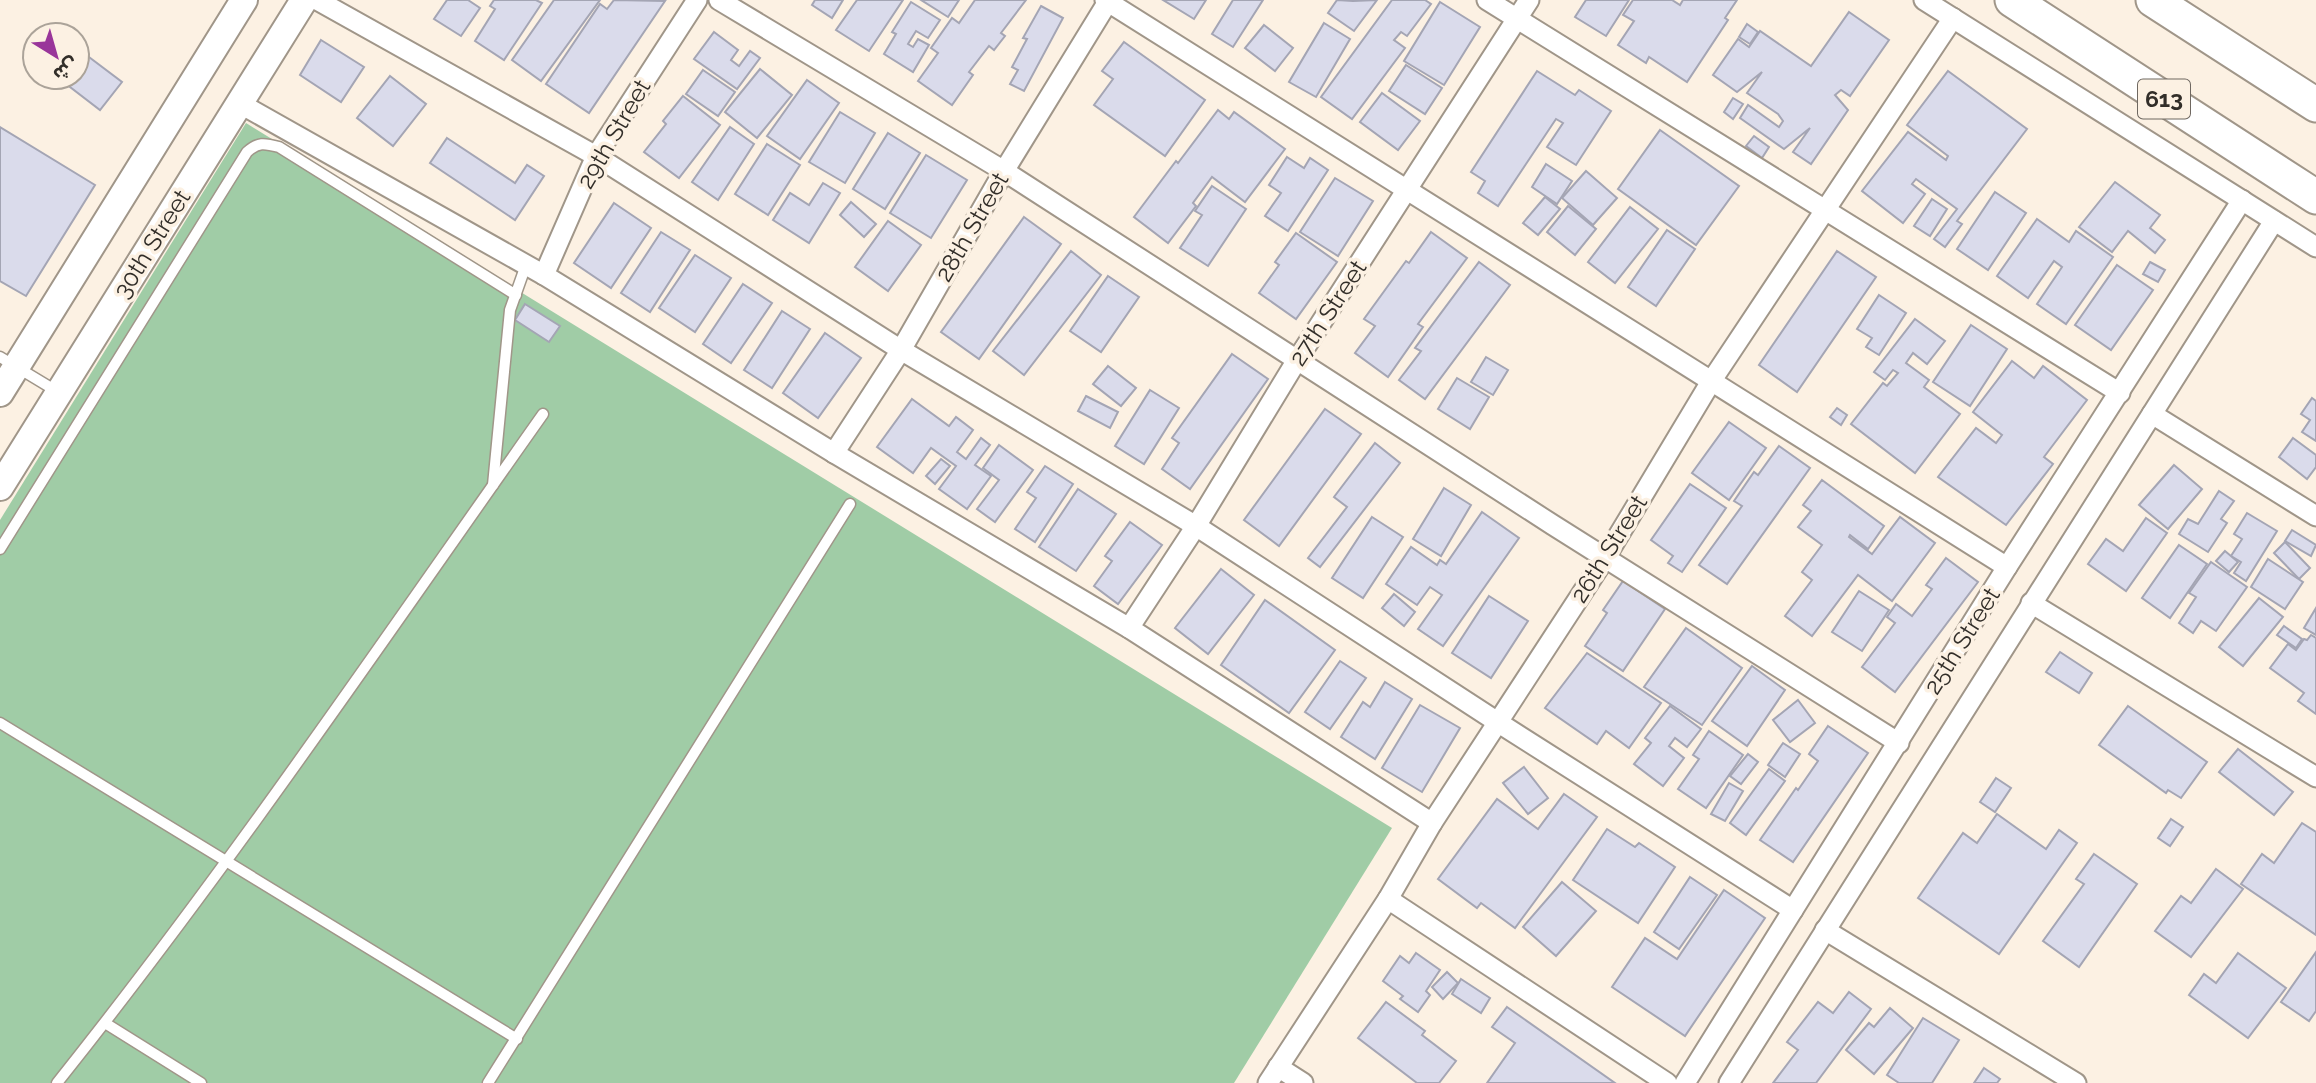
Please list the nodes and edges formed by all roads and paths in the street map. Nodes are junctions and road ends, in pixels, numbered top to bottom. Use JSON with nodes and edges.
{"nodes":[{"id":1,"x":244,"y":0,"type":"edge"},
{"id":2,"x":304,"y":0,"type":"edge"},
{"id":3,"x":317,"y":0,"type":"edge"},
{"id":4,"x":697,"y":0,"type":"edge"},
{"id":5,"x":719,"y":0,"type":"edge"},
{"id":6,"x":1107,"y":0,"type":"edge"},
{"id":7,"x":1487,"y":0,"type":"edge"},
{"id":8,"x":1529,"y":0,"type":"edge"},
{"id":9,"x":1924,"y":0,"type":"edge"},
{"id":10,"x":2012,"y":0,"type":"edge"},
{"id":11,"x":2153,"y":0,"type":"edge"},
{"id":12,"x":1953,"y":18,"type":"junction"},
{"id":13,"x":1517,"y":19,"type":"junction"},
{"id":14,"x":239,"y":103,"type":"junction"},
{"id":15,"x":2316,"y":105,"type":"edge"},
{"id":16,"x":596,"y":156,"type":"junction"},
{"id":17,"x":1003,"y":171,"type":"junction"},
{"id":18,"x":1408,"y":189,"type":"junction"},
{"id":19,"x":2316,"y":197,"type":"edge"},
{"id":20,"x":2242,"y":201,"type":"junction"},
{"id":21,"x":1824,"y":209,"type":"junction"},
{"id":22,"x":2274,"y":221,"type":"junction"},
{"id":23,"x":2316,"y":247,"type":"edge"},
{"id":24,"x":526,"y":265,"type":"junction"},
{"id":25,"x":544,"y":275,"type":"junction"},
{"id":26,"x":516,"y":295,"type":"junction"},
{"id":27,"x":901,"y":350,"type":"junction"},
{"id":28,"x":1297,"y":360,"type":"junction"},
{"id":29,"x":8,"y":362,"type":"edge"},
{"id":30,"x":1712,"y":380,"type":"junction"},
{"id":31,"x":0,"y":393,"type":"edge"},
{"id":32,"x":59,"y":393,"type":"junction"},
{"id":33,"x":2120,"y":393,"type":"junction"},
{"id":34,"x":543,"y":414,"type":"dead end"},
{"id":35,"x":2152,"y":414,"type":"junction"},
{"id":36,"x":834,"y":453,"type":"junction"},
{"id":37,"x":493,"y":485,"type":"junction"},
{"id":38,"x":0,"y":487,"type":"edge"},
{"id":39,"x":849,"y":504,"type":"dead end"},
{"id":40,"x":2316,"y":516,"type":"edge"},
{"id":41,"x":1196,"y":526,"type":"junction"},
{"id":42,"x":0,"y":549,"type":"edge"},
{"id":43,"x":1605,"y":558,"type":"junction"},
{"id":44,"x":2007,"y":566,"type":"junction"},
{"id":45,"x":2031,"y":603,"type":"junction"},
{"id":46,"x":1129,"y":628,"type":"junction"},
{"id":47,"x":0,"y":723,"type":"edge"},
{"id":48,"x":1499,"y":723,"type":"junction"},
{"id":49,"x":1899,"y":743,"type":"junction"},
{"id":50,"x":2316,"y":776,"type":"edge"},
{"id":51,"x":1432,"y":823,"type":"junction"},
{"id":52,"x":226,"y":860,"type":"junction"},
{"id":53,"x":1388,"y":899,"type":"junction"},
{"id":54,"x":1793,"y":910,"type":"junction"},
{"id":55,"x":1825,"y":930,"type":"junction"},
{"id":56,"x":105,"y":1023,"type":"junction"},
{"id":57,"x":517,"y":1039,"type":"junction"},
{"id":58,"x":1273,"y":1075,"type":"edge"},
{"id":59,"x":57,"y":1083,"type":"edge"},
{"id":60,"x":201,"y":1083,"type":"edge"},
{"id":61,"x":488,"y":1083,"type":"edge"},
{"id":62,"x":1303,"y":1083,"type":"edge"},
{"id":63,"x":1667,"y":1083,"type":"edge"},
{"id":64,"x":1685,"y":1083,"type":"edge"},
{"id":65,"x":1729,"y":1083,"type":"edge"},
{"id":66,"x":2076,"y":1083,"type":"edge"}],
"edges":[{"from":1,"to":29,"type":"street","name":"30th Street"},
{"from":2,"to":14,"type":"street","name":"30th Street"},
{"from":3,"to":16,"type":"street"},
{"from":4,"to":16,"type":"street","name":"29th Street"},
{"from":5,"to":17,"type":"street"},
{"from":6,"to":17,"type":"street","name":"28th Street"},
{"from":6,"to":18,"type":"street"},
{"from":7,"to":13,"type":"street"},
{"from":8,"to":13,"type":"street","name":"27th Street"},
{"from":9,"to":12,"type":"street"},
{"from":10,"to":19,"type":"highway","number":"613"},
{"from":11,"to":15,"type":"highway"},
{"from":12,"to":20,"type":"street"},
{"from":12,"to":21,"type":"street","name":"26th Street"},
{"from":13,"to":18,"type":"street","name":"27th Street"},
{"from":13,"to":21,"type":"street"},
{"from":14,"to":24,"type":"street"},
{"from":14,"to":32,"type":"street","name":"30th Street"},
{"from":16,"to":25,"type":"street","name":"29th Street"},
{"from":16,"to":27,"type":"street"},
{"from":17,"to":27,"type":"street","name":"28th Street"},
{"from":17,"to":28,"type":"street"},
{"from":18,"to":28,"type":"street","name":"27th Street"},
{"from":18,"to":30,"type":"street"},
{"from":20,"to":22,"type":"street"},
{"from":20,"to":33,"type":"street","name":"25th Street"},
{"from":21,"to":30,"type":"street","name":"26th Street"},
{"from":21,"to":33,"type":"street"},
{"from":22,"to":23,"type":"street"},
{"from":22,"to":35,"type":"street","name":"25th Street"},
{"from":24,"to":25,"type":"street"},
{"from":24,"to":26,"type":"lane"},
{"from":25,"to":36,"type":"street"},
{"from":26,"to":37,"type":"lane"},
{"from":26,"to":42,"type":"lane"},
{"from":27,"to":36,"type":"street","name":"28th Street"},
{"from":27,"to":41,"type":"street"},
{"from":28,"to":41,"type":"street","name":"27th Street"},
{"from":28,"to":43,"type":"street"},
{"from":29,"to":31,"type":"street","name":"30th Street"},
{"from":29,"to":32,"type":"lane"},
{"from":30,"to":43,"type":"street","name":"26th Street"},
{"from":30,"to":44,"type":"street"},
{"from":32,"to":38,"type":"street","name":"30th Street"},
{"from":33,"to":44,"type":"street","name":"25th Street"},
{"from":34,"to":37,"type":"lane"},
{"from":35,"to":40,"type":"street"},
{"from":35,"to":45,"type":"street","name":"25th Street"},
{"from":36,"to":46,"type":"street"},
{"from":37,"to":52,"type":"lane"},
{"from":39,"to":57,"type":"lane"},
{"from":41,"to":46,"type":"street","name":"27th Street"},
{"from":41,"to":48,"type":"street"},
{"from":43,"to":48,"type":"street","name":"26th Street"},
{"from":43,"to":49,"type":"street"},
{"from":44,"to":49,"type":"street","name":"25th Street"},
{"from":45,"to":50,"type":"street"},
{"from":45,"to":55,"type":"street","name":"25th Street"},
{"from":46,"to":51,"type":"street"},
{"from":47,"to":52,"type":"lane"},
{"from":48,"to":51,"type":"street","name":"26th Street"},
{"from":48,"to":54,"type":"street"},
{"from":49,"to":54,"type":"street","name":"25th Street"},
{"from":51,"to":53,"type":"street","name":"26th Street"},
{"from":52,"to":56,"type":"lane"},
{"from":52,"to":57,"type":"lane"},
{"from":53,"to":58,"type":"street","name":"26th Street"},
{"from":53,"to":63,"type":"street"},
{"from":54,"to":64,"type":"street","name":"25th Street"},
{"from":55,"to":65,"type":"street","name":"25th Street"},
{"from":55,"to":66,"type":"street"},
{"from":56,"to":59,"type":"lane"},
{"from":56,"to":60,"type":"lane"},
{"from":57,"to":61,"type":"lane"},
{"from":58,"to":62,"type":"street"}]}
